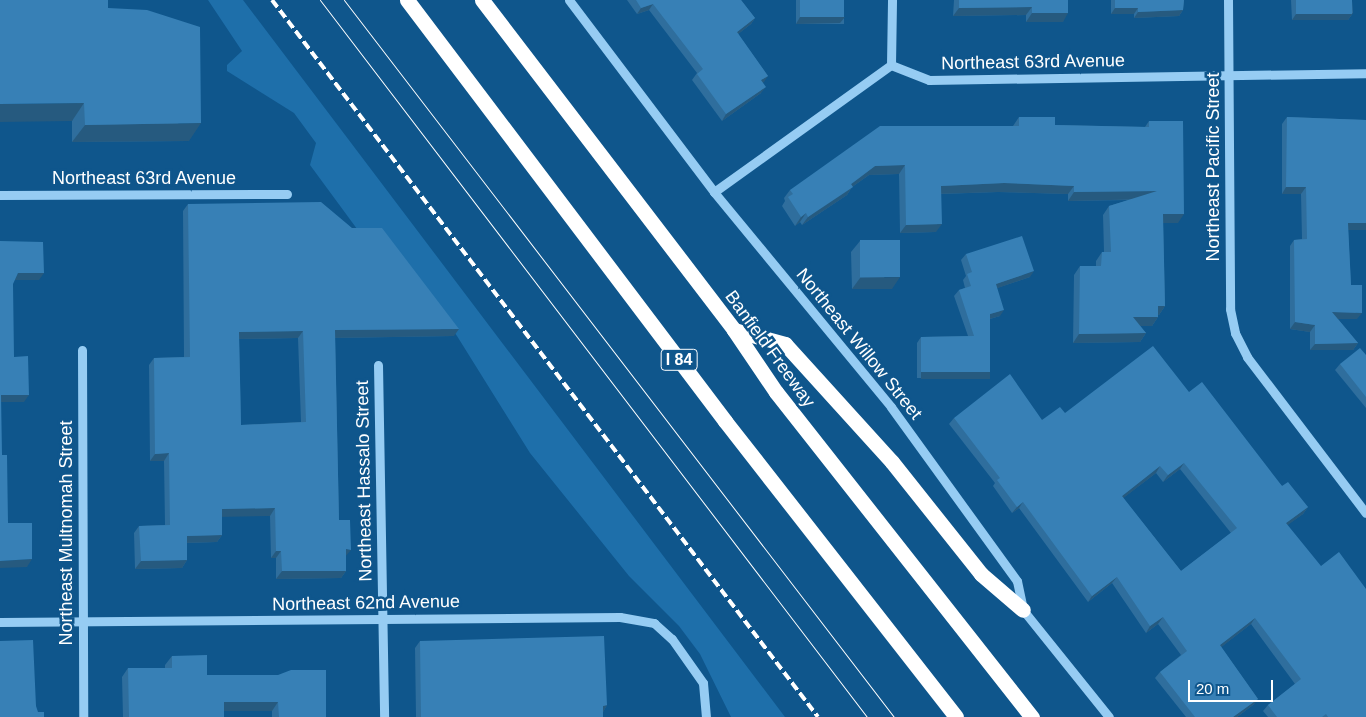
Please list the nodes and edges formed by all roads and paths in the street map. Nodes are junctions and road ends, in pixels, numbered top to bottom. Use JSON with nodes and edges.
{"nodes":[{"id":1,"x":407,"y":0,"type":"edge"},
{"id":2,"x":482,"y":0,"type":"edge"},
{"id":3,"x":569,"y":0,"type":"edge"},
{"id":4,"x":892,"y":0,"type":"edge"},
{"id":5,"x":1228,"y":0,"type":"edge"},
{"id":6,"x":891,"y":65,"type":"junction"},
{"id":7,"x":1366,"y":73,"type":"edge"},
{"id":8,"x":1229,"y":76,"type":"junction"},
{"id":9,"x":714,"y":192,"type":"junction"},
{"id":10,"x":287,"y":194,"type":"dead end"},
{"id":11,"x":0,"y":195,"type":"edge"},
{"id":12,"x":734,"y":330,"type":"junction"},
{"id":13,"x":82,"y":350,"type":"dead end"},
{"id":14,"x":378,"y":365,"type":"dead end"},
{"id":15,"x":1366,"y":513,"type":"edge"},
{"id":16,"x":1023,"y":610,"type":"junction"},
{"id":17,"x":383,"y":619,"type":"junction"},
{"id":18,"x":0,"y":622,"type":"edge"},
{"id":19,"x":83,"y":622,"type":"junction"},
{"id":20,"x":83,"y":717,"type":"edge"},
{"id":21,"x":384,"y":717,"type":"edge"},
{"id":22,"x":706,"y":717,"type":"edge"},
{"id":23,"x":956,"y":717,"type":"edge"},
{"id":24,"x":1032,"y":717,"type":"edge"},
{"id":25,"x":1109,"y":717,"type":"edge"}],
"edges":[{"from":1,"to":23,"type":"highway","number":"I 84"},
{"from":2,"to":12,"type":"highway","name":"Banfield Freeway"},
{"from":3,"to":9,"type":"street","name":"Northeast Willow Street"},
{"from":4,"to":6,"type":"street"},
{"from":5,"to":8,"type":"street","name":"Northeast Pacific Street"},
{"from":6,"to":8,"type":"street","name":"Northeast 63rd Avenue"},
{"from":6,"to":9,"type":"street"},
{"from":7,"to":8,"type":"street","name":"Northeast 63rd Avenue"},
{"from":8,"to":15,"type":"street","name":"Northeast Pacific Street"},
{"from":9,"to":16,"type":"street","name":"Northeast Willow Street"},
{"from":10,"to":11,"type":"street","name":"Northeast 63rd Avenue"},
{"from":12,"to":16,"type":"highway"},
{"from":12,"to":24,"type":"highway","name":"Banfield Freeway"},
{"from":13,"to":19,"type":"street","name":"Northeast Multnomah Street"},
{"from":14,"to":17,"type":"street","name":"Northeast Hassalo Street"},
{"from":16,"to":25,"type":"street","name":"Northeast Willow Street"},
{"from":17,"to":19,"type":"street","name":"Northeast 62nd Avenue"},
{"from":17,"to":21,"type":"street","name":"Northeast Hassalo Street"},
{"from":17,"to":22,"type":"street","name":"Northeast 62nd Avenue"},
{"from":18,"to":19,"type":"street","name":"Northeast 62nd Avenue"},
{"from":19,"to":20,"type":"street","name":"Northeast Multnomah Street"}]}
